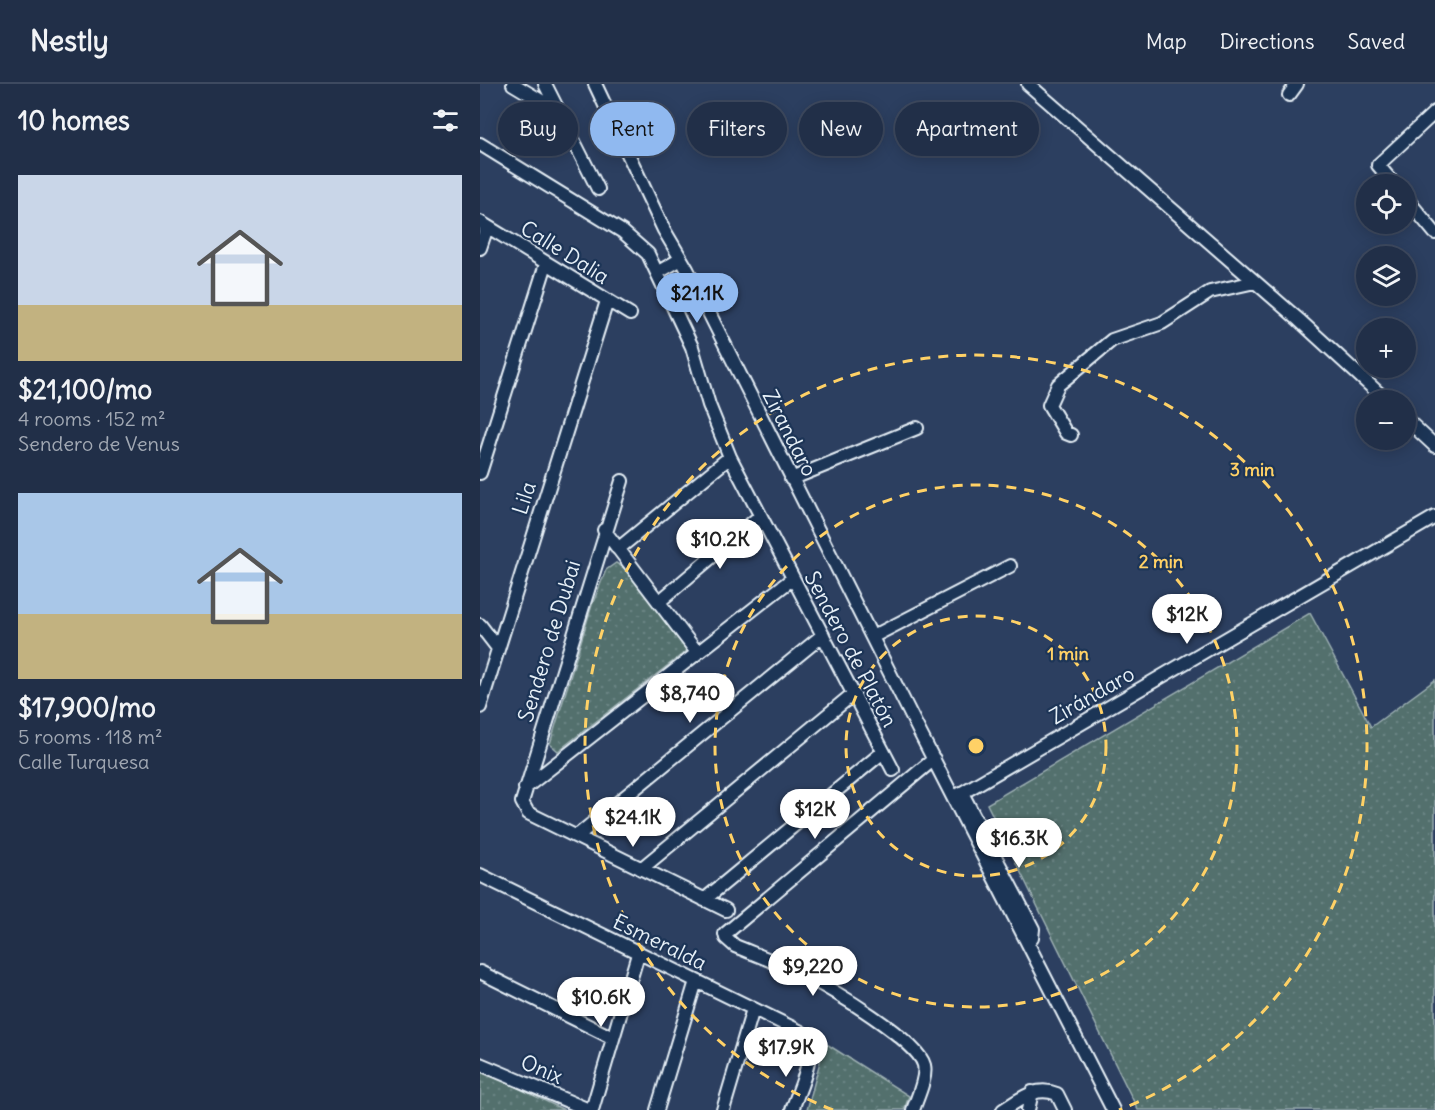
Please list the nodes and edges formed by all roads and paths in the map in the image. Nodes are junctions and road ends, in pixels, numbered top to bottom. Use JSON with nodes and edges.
{"nodes":[{"id":1,"x":513,"y":84,"type":"edge"},
{"id":2,"x":545,"y":84,"type":"edge"},
{"id":3,"x":595,"y":84,"type":"edge"},
{"id":4,"x":1028,"y":84,"type":"edge"},
{"id":5,"x":1297,"y":84,"type":"edge"},
{"id":6,"x":1289,"y":96,"type":"dead end"},
{"id":7,"x":543,"y":102,"type":"edge"},
{"id":8,"x":554,"y":102,"type":"edge"},
{"id":9,"x":1435,"y":112,"type":"edge"},
{"id":10,"x":480,"y":144,"type":"edge"},
{"id":11,"x":578,"y":150,"type":"edge"},
{"id":12,"x":1386,"y":174,"type":"edge"},
{"id":13,"x":598,"y":189,"type":"dead end"},
{"id":14,"x":1416,"y":206,"type":"edge"},
{"id":15,"x":1431,"y":218,"type":"edge"},
{"id":16,"x":483,"y":224,"type":"edge"},
{"id":17,"x":1435,"y":233,"type":"edge"},
{"id":18,"x":480,"y":248,"type":"edge"},
{"id":19,"x":681,"y":259,"type":"junction"},
{"id":20,"x":546,"y":264,"type":"junction"},
{"id":21,"x":657,"y":273,"type":"junction"},
{"id":22,"x":1255,"y":282,"type":"junction"},
{"id":23,"x":607,"y":301,"type":"junction"},
{"id":24,"x":630,"y":314,"type":"dead end"},
{"id":25,"x":1375,"y":390,"type":"edge"},
{"id":26,"x":917,"y":428,"type":"dead end"},
{"id":27,"x":1416,"y":428,"type":"edge"},
{"id":28,"x":1071,"y":435,"type":"dead end"},
{"id":29,"x":1435,"y":446,"type":"edge"},
{"id":30,"x":730,"y":457,"type":"junction"},
{"id":31,"x":480,"y":473,"type":"edge"},
{"id":32,"x":791,"y":479,"type":"junction"},
{"id":33,"x":621,"y":481,"type":"dead end"},
{"id":34,"x":760,"y":516,"type":"junction"},
{"id":35,"x":1435,"y":518,"type":"edge"},
{"id":36,"x":604,"y":530,"type":"junction"},
{"id":37,"x":618,"y":549,"type":"junction"},
{"id":38,"x":1010,"y":566,"type":"dead end"},
{"id":39,"x":792,"y":579,"type":"junction"},
{"id":40,"x":660,"y":601,"type":"junction"},
{"id":41,"x":480,"y":625,"type":"edge"},
{"id":42,"x":823,"y":635,"type":"junction"},
{"id":43,"x":872,"y":638,"type":"junction"},
{"id":44,"x":496,"y":647,"type":"junction"},
{"id":45,"x":696,"y":651,"type":"junction"},
{"id":46,"x":854,"y":694,"type":"junction"},
{"id":47,"x":480,"y":707,"type":"edge"},
{"id":48,"x":883,"y":752,"type":"junction"},
{"id":49,"x":934,"y":759,"type":"junction"},
{"id":50,"x":893,"y":770,"type":"dead end"},
{"id":51,"x":525,"y":788,"type":"junction"},
{"id":52,"x":958,"y":795,"type":"junction"},
{"id":53,"x":577,"y":836,"type":"junction"},
{"id":54,"x":641,"y":869,"type":"junction"},
{"id":55,"x":480,"y":876,"type":"edge"},
{"id":56,"x":704,"y":900,"type":"junction"},
{"id":57,"x":726,"y":910,"type":"dead end"},
{"id":58,"x":638,"y":954,"type":"junction"},
{"id":59,"x":480,"y":972,"type":"edge"},
{"id":60,"x":696,"y":981,"type":"junction"},
{"id":61,"x":753,"y":1009,"type":"junction"},
{"id":62,"x":614,"y":1038,"type":"junction"},
{"id":63,"x":480,"y":1064,"type":"edge"},
{"id":64,"x":1032,"y":1092,"type":"junction"},
{"id":65,"x":591,"y":1110,"type":"edge"},
{"id":66,"x":657,"y":1110,"type":"edge"},
{"id":67,"x":723,"y":1110,"type":"edge"},
{"id":68,"x":792,"y":1110,"type":"edge"},
{"id":69,"x":913,"y":1110,"type":"edge"},
{"id":70,"x":1003,"y":1110,"type":"edge"},
{"id":71,"x":1028,"y":1110,"type":"edge"},
{"id":72,"x":1065,"y":1110,"type":"edge"},
{"id":73,"x":1113,"y":1110,"type":"edge"}],
"edges":[{"from":1,"to":7,"type":"street"},
{"from":2,"to":8,"type":"street"},
{"from":3,"to":19,"type":"street","name":"Zirandaro"},
{"from":4,"to":22,"type":"street"},
{"from":5,"to":6,"type":"street"},
{"from":9,"to":12,"type":"street"},
{"from":10,"to":21,"type":"street","name":"Sendero de Platón"},
{"from":11,"to":13,"type":"street"},
{"from":14,"to":15,"type":"street"},
{"from":15,"to":17,"type":"street"},
{"from":16,"to":18,"type":"street"},
{"from":16,"to":20,"type":"street","name":"Calle Dalia"},
{"from":19,"to":21,"type":"street"},
{"from":19,"to":32,"type":"street","name":"Zirandaro"},
{"from":20,"to":23,"type":"street","name":"Calle Dalia"},
{"from":20,"to":31,"type":"street"},
{"from":21,"to":30,"type":"street","name":"Sendero de Platón"},
{"from":22,"to":25,"type":"street"},
{"from":22,"to":28,"type":"street"},
{"from":23,"to":24,"type":"street","name":"Calle Dalia"},
{"from":23,"to":44,"type":"street","name":"Lila"},
{"from":26,"to":32,"type":"street"},
{"from":27,"to":29,"type":"street"},
{"from":30,"to":34,"type":"street","name":"Sendero de Platón"},
{"from":30,"to":37,"type":"street"},
{"from":32,"to":43,"type":"street","name":"Zirandaro"},
{"from":33,"to":36,"type":"street","name":"Sendero de Dubai"},
{"from":34,"to":39,"type":"street","name":"Sendero de Platón"},
{"from":34,"to":40,"type":"street"},
{"from":35,"to":52,"type":"street","name":"Zirándaro"},
{"from":36,"to":37,"type":"street"},
{"from":36,"to":51,"type":"street","name":"Sendero de Dubai"},
{"from":37,"to":40,"type":"street"},
{"from":38,"to":43,"type":"street"},
{"from":39,"to":42,"type":"street","name":"Sendero de Platón"},
{"from":39,"to":45,"type":"street"},
{"from":40,"to":45,"type":"street"},
{"from":41,"to":44,"type":"street"},
{"from":42,"to":46,"type":"street","name":"Sendero de Platón"},
{"from":42,"to":53,"type":"street"},
{"from":43,"to":49,"type":"street","name":"Zirandaro"},
{"from":44,"to":47,"type":"street","name":"Lila"},
{"from":45,"to":51,"type":"street"},
{"from":46,"to":48,"type":"street","name":"Sendero de Platón"},
{"from":46,"to":54,"type":"street"},
{"from":48,"to":50,"type":"street","name":"Sendero de Platón"},
{"from":48,"to":56,"type":"street"},
{"from":49,"to":52,"type":"street","name":"Zirandaro"},
{"from":49,"to":69,"type":"street"},
{"from":51,"to":53,"type":"street","name":"Sendero de Dubai"},
{"from":52,"to":73,"type":"street","name":"Zirandaro"},
{"from":53,"to":54,"type":"street"},
{"from":54,"to":56,"type":"street"},
{"from":55,"to":58,"type":"street","name":"Esmeralda"},
{"from":56,"to":57,"type":"street"},
{"from":58,"to":60,"type":"street","name":"Esmeralda"},
{"from":58,"to":62,"type":"street"},
{"from":59,"to":62,"type":"street"},
{"from":60,"to":61,"type":"street","name":"Esmeralda"},
{"from":60,"to":66,"type":"street"},
{"from":61,"to":67,"type":"street"},
{"from":61,"to":68,"type":"street","name":"Esmeralda"},
{"from":62,"to":65,"type":"street"},
{"from":63,"to":65,"type":"street","name":"Onix"},
{"from":64,"to":70,"type":"street"},
{"from":64,"to":71,"type":"street"},
{"from":64,"to":72,"type":"street"}]}
